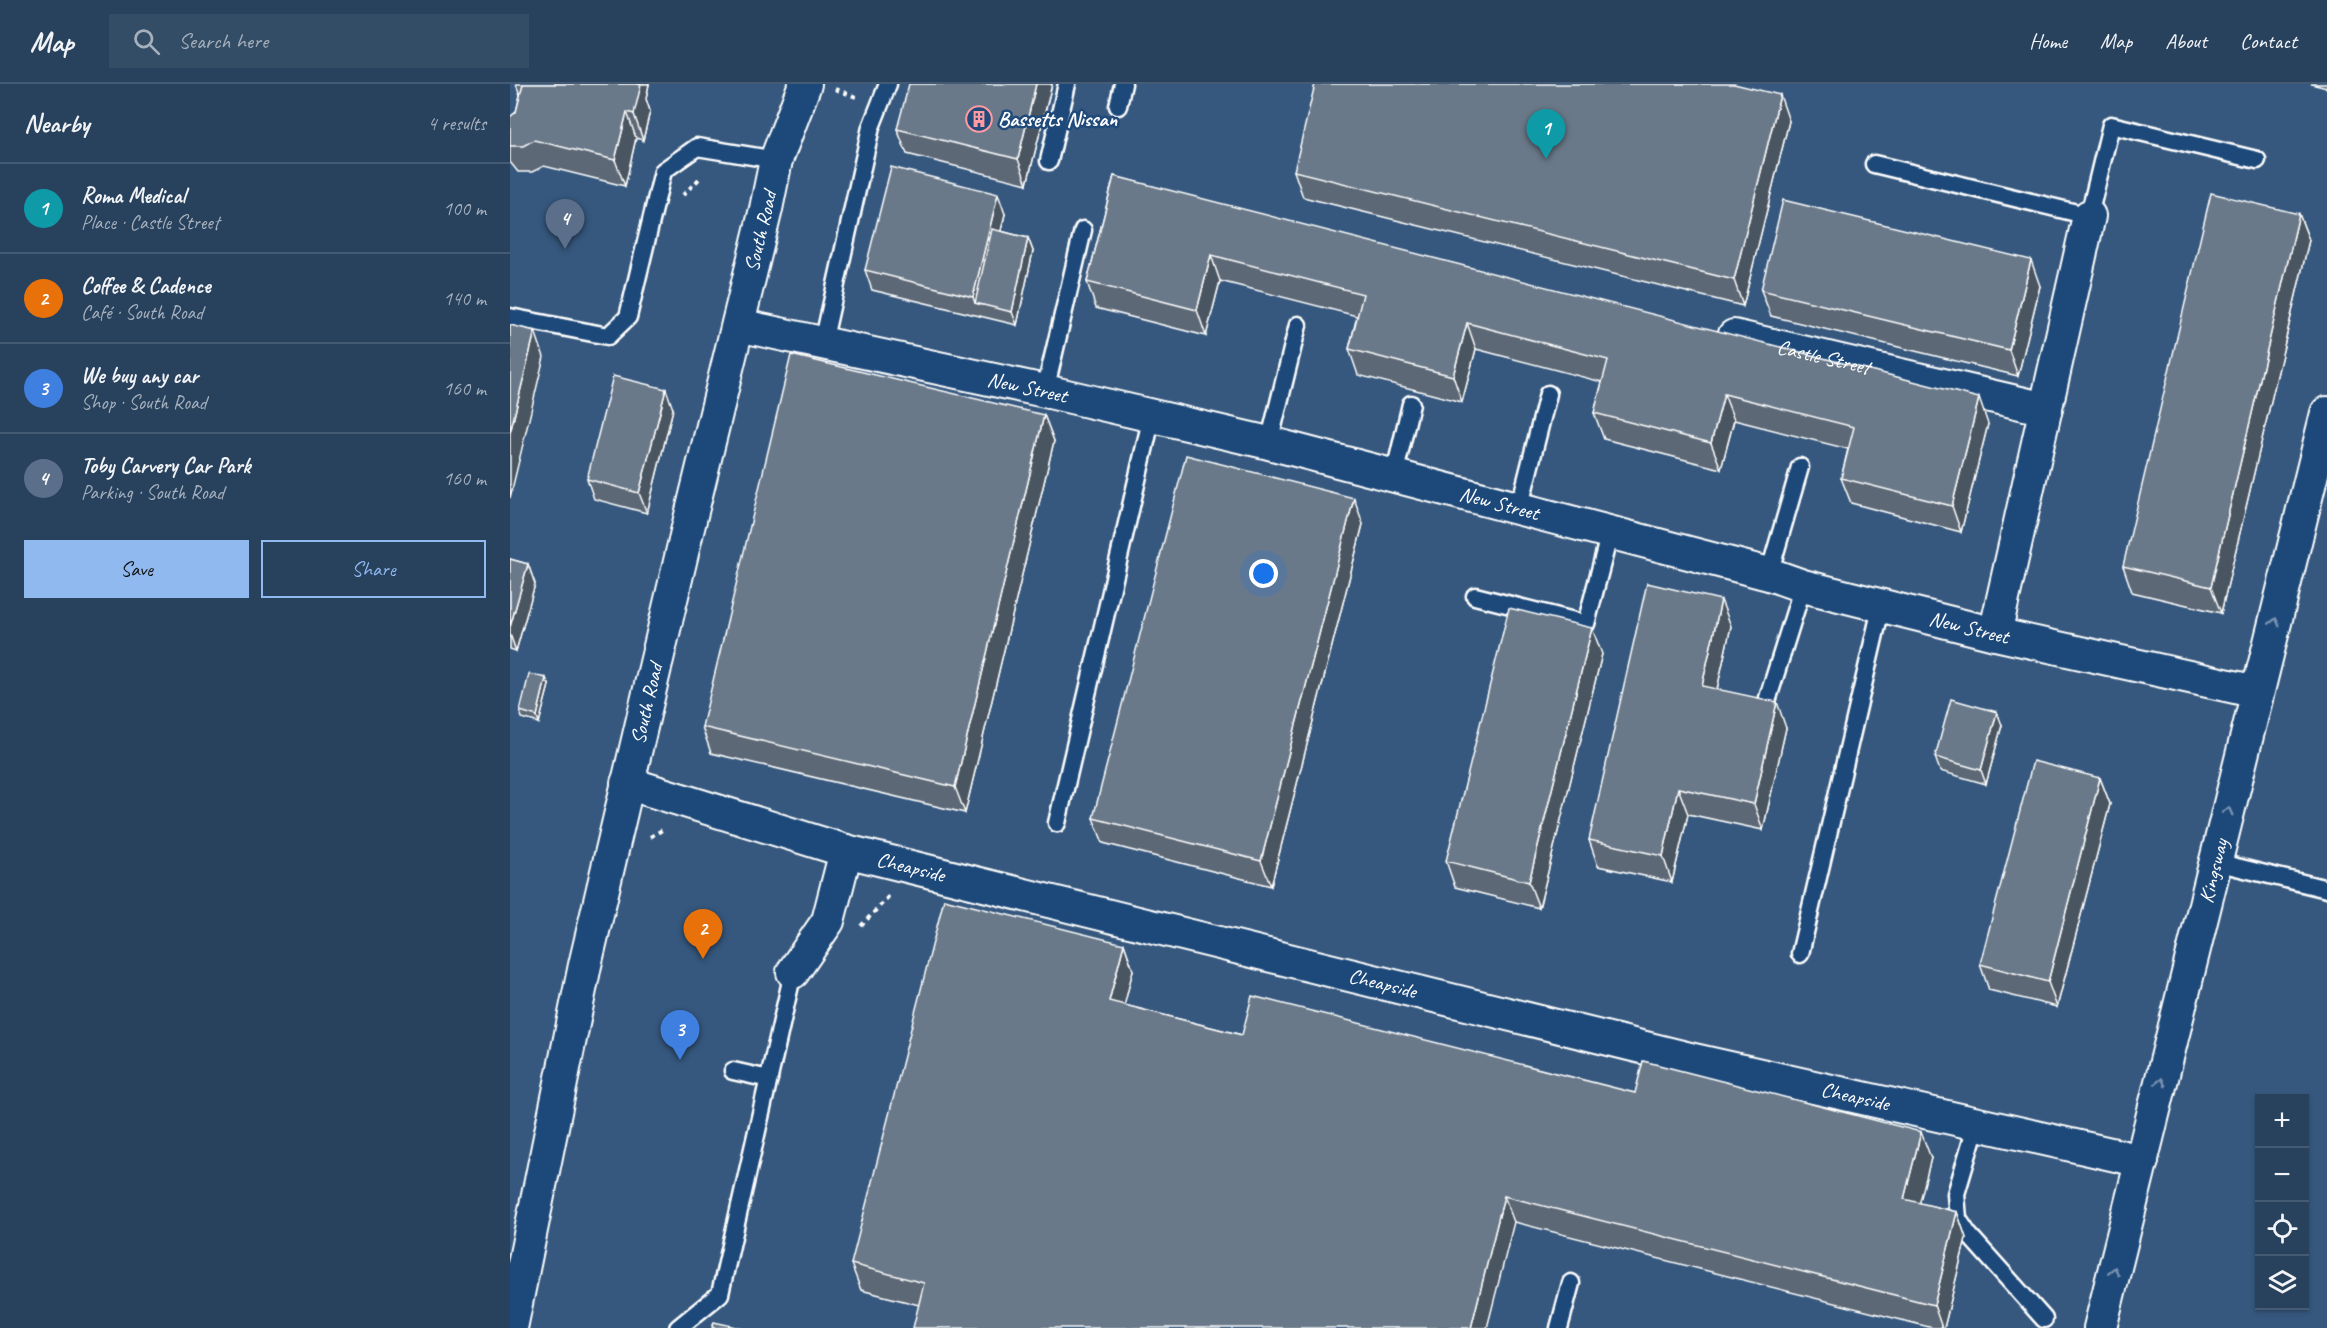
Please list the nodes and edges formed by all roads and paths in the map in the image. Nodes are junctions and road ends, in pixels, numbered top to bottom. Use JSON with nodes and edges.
{"nodes":[{"id":1,"x":805,"y":84,"type":"edge"},
{"id":2,"x":888,"y":84,"type":"edge"},
{"id":3,"x":1067,"y":84,"type":"edge"},
{"id":4,"x":1123,"y":84,"type":"edge"},
{"id":5,"x":1118,"y":106,"type":"dead end"},
{"id":6,"x":776,"y":160,"type":"junction"},
{"id":7,"x":2257,"y":160,"type":"dead end"},
{"id":8,"x":1049,"y":162,"type":"dead end"},
{"id":9,"x":1874,"y":164,"type":"dead end"},
{"id":10,"x":2089,"y":216,"type":"junction"},
{"id":11,"x":1083,"y":230,"type":"dead end"},
{"id":12,"x":510,"y":317,"type":"edge"},
{"id":13,"x":738,"y":325,"type":"junction"},
{"id":14,"x":1298,"y":325,"type":"dead end"},
{"id":15,"x":1712,"y":331,"type":"edge"},
{"id":16,"x":823,"y":343,"type":"junction"},
{"id":17,"x":1045,"y":391,"type":"junction"},
{"id":18,"x":1548,"y":394,"type":"dead end"},
{"id":19,"x":1411,"y":404,"type":"dead end"},
{"id":20,"x":2046,"y":409,"type":"junction"},
{"id":21,"x":2327,"y":413,"type":"edge"},
{"id":22,"x":1152,"y":416,"type":"junction"},
{"id":23,"x":1269,"y":443,"type":"junction"},
{"id":24,"x":1800,"y":467,"type":"dead end"},
{"id":25,"x":1394,"y":476,"type":"junction"},
{"id":26,"x":1519,"y":509,"type":"junction"},
{"id":27,"x":1610,"y":532,"type":"junction"},
{"id":28,"x":1769,"y":574,"type":"junction"},
{"id":29,"x":1803,"y":586,"type":"junction"},
{"id":30,"x":1475,"y":596,"type":"dead end"},
{"id":31,"x":1882,"y":604,"type":"junction"},
{"id":32,"x":1995,"y":634,"type":"junction"},
{"id":33,"x":2257,"y":692,"type":"junction"},
{"id":34,"x":1768,"y":698,"type":"edge"},
{"id":35,"x":627,"y":783,"type":"junction"},
{"id":36,"x":1057,"y":823,"type":"dead end"},
{"id":37,"x":668,"y":826,"type":"dead end"},
{"id":38,"x":649,"y":837,"type":"dead end"},
{"id":39,"x":846,"y":851,"type":"junction"},
{"id":40,"x":2216,"y":862,"type":"junction"},
{"id":41,"x":2327,"y":889,"type":"edge"},
{"id":42,"x":1800,"y":954,"type":"dead end"},
{"id":43,"x":793,"y":972,"type":"joint"},
{"id":44,"x":733,"y":1071,"type":"dead end"},
{"id":45,"x":769,"y":1079,"type":"junction"},
{"id":46,"x":1977,"y":1123,"type":"junction"},
{"id":47,"x":2142,"y":1161,"type":"junction"},
{"id":48,"x":1571,"y":1283,"type":"dead end"},
{"id":49,"x":2044,"y":1319,"type":"dead end"},
{"id":50,"x":511,"y":1328,"type":"edge"},
{"id":51,"x":678,"y":1328,"type":"edge"},
{"id":52,"x":1559,"y":1328,"type":"edge"},
{"id":53,"x":2100,"y":1328,"type":"edge"}],
"edges":[{"from":1,"to":6,"type":"street","name":"South Road"},
{"from":2,"to":16,"type":"lane"},
{"from":3,"to":8,"type":"lane"},
{"from":4,"to":5,"type":"lane"},
{"from":6,"to":12,"type":"lane"},
{"from":6,"to":13,"type":"street","name":"South Road"},
{"from":7,"to":10,"type":"lane"},
{"from":9,"to":10,"type":"lane"},
{"from":10,"to":20,"type":"street"},
{"from":11,"to":17,"type":"lane"},
{"from":13,"to":16,"type":"street","name":"New Street"},
{"from":13,"to":35,"type":"street","name":"South Road"},
{"from":14,"to":23,"type":"lane"},
{"from":15,"to":20,"type":"street","name":"Castle Street"},
{"from":16,"to":17,"type":"street","name":"New Street"},
{"from":17,"to":22,"type":"street","name":"New Street"},
{"from":18,"to":26,"type":"lane"},
{"from":19,"to":25,"type":"lane"},
{"from":20,"to":32,"type":"street"},
{"from":33,"to":21,"type":"street","name":"Kingsway","one_way":true},
{"from":22,"to":23,"type":"street","name":"New Street"},
{"from":22,"to":36,"type":"lane"},
{"from":23,"to":25,"type":"street","name":"New Street"},
{"from":24,"to":28,"type":"lane"},
{"from":25,"to":26,"type":"street","name":"New Street"},
{"from":26,"to":27,"type":"street","name":"New Street"},
{"from":27,"to":28,"type":"street","name":"New Street"},
{"from":27,"to":30,"type":"lane"},
{"from":28,"to":29,"type":"street","name":"New Street"},
{"from":29,"to":31,"type":"street","name":"New Street"},
{"from":29,"to":34,"type":"lane"},
{"from":31,"to":32,"type":"street","name":"New Street"},
{"from":31,"to":42,"type":"lane"},
{"from":32,"to":33,"type":"street","name":"New Street"},
{"from":40,"to":33,"type":"street","name":"Kingsway","one_way":true},
{"from":35,"to":39,"type":"street","name":"Cheapside"},
{"from":35,"to":50,"type":"street","name":"South Road"},
{"from":37,"to":38,"type":"path"},
{"from":39,"to":43,"type":"street"},
{"from":39,"to":46,"type":"street","name":"Cheapside"},
{"from":40,"to":41,"type":"lane"},
{"from":47,"to":40,"type":"street","name":"Kingsway","one_way":true},
{"from":43,"to":45,"type":"lane"},
{"from":44,"to":45,"type":"lane"},
{"from":45,"to":51,"type":"lane"},
{"from":46,"to":47,"type":"street","name":"Cheapside"},
{"from":46,"to":49,"type":"lane"},
{"from":53,"to":47,"type":"street","name":"Kingsway","one_way":true},
{"from":48,"to":52,"type":"lane"}]}
